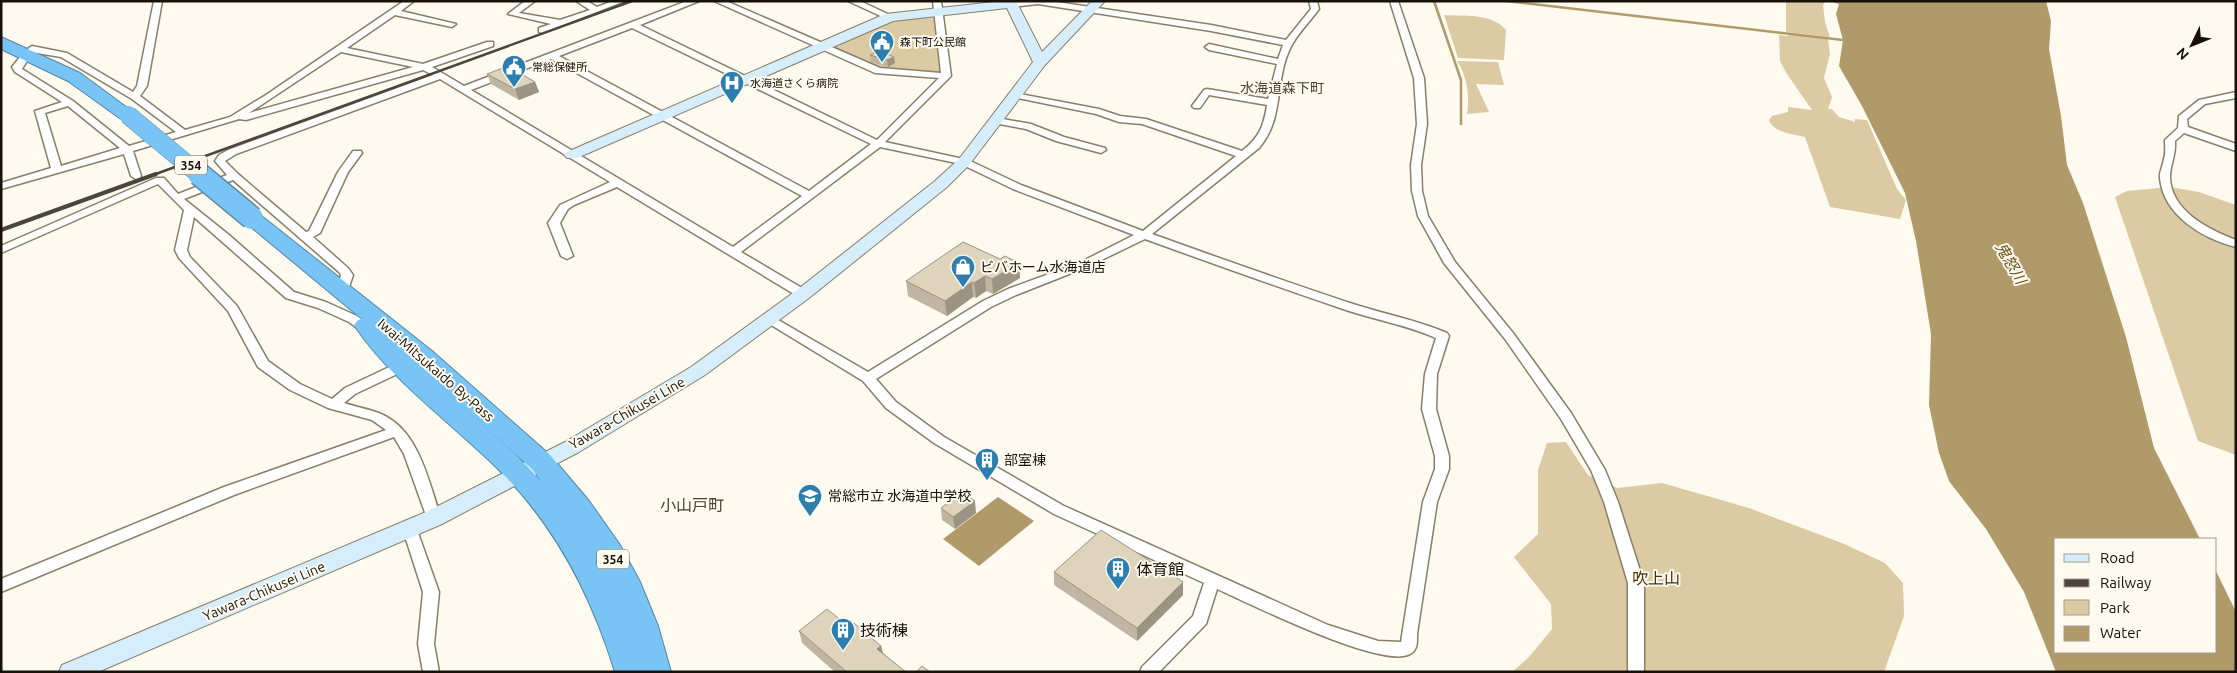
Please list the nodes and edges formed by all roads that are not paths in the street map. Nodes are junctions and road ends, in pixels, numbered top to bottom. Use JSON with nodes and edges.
{"nodes":[{"id":1,"x":158,"y":1,"type":"edge"},
{"id":2,"x":410,"y":1,"type":"edge"},
{"id":3,"x":531,"y":1,"type":"edge"},
{"id":4,"x":580,"y":1,"type":"edge"},
{"id":5,"x":621,"y":1,"type":"edge"},
{"id":6,"x":695,"y":1,"type":"edge"},
{"id":7,"x":718,"y":1,"type":"edge"},
{"id":8,"x":852,"y":1,"type":"edge"},
{"id":9,"x":1099,"y":1,"type":"edge"},
{"id":10,"x":1313,"y":1,"type":"edge"},
{"id":11,"x":1394,"y":1,"type":"edge"},
{"id":12,"x":1038,"y":2,"type":"edge"},
{"id":13,"x":1011,"y":3,"type":"edge"},
{"id":14,"x":937,"y":6,"type":"edge"},
{"id":15,"x":597,"y":10,"type":"junction"},
{"id":16,"x":1089,"y":11,"type":"junction"},
{"id":17,"x":393,"y":12,"type":"junction"},
{"id":18,"x":890,"y":17,"type":"junction"},
{"id":19,"x":561,"y":23,"type":"junction"},
{"id":20,"x":452,"y":24,"type":"dead end"},
{"id":21,"x":633,"y":25,"type":"junction"},
{"id":22,"x":542,"y":30,"type":"dead end"},
{"id":23,"x":1,"y":34,"type":"edge"},
{"id":24,"x":1,"y":42,"type":"edge"},
{"id":25,"x":1288,"y":43,"type":"junction"},
{"id":26,"x":490,"y":44,"type":"dead end"},
{"id":27,"x":821,"y":46,"type":"junction"},
{"id":28,"x":1209,"y":48,"type":"dead end"},
{"id":29,"x":341,"y":49,"type":"junction"},
{"id":30,"x":30,"y":51,"type":"junction"},
{"id":31,"x":552,"y":56,"type":"junction"},
{"id":32,"x":1040,"y":62,"type":"junction"},
{"id":33,"x":1282,"y":62,"type":"junction"},
{"id":34,"x":424,"y":67,"type":"junction"},
{"id":35,"x":440,"y":76,"type":"junction"},
{"id":36,"x":946,"y":76,"type":"junction"},
{"id":37,"x":744,"y":80,"type":"junction"},
{"id":38,"x":465,"y":89,"type":"junction"},
{"id":39,"x":1018,"y":95,"type":"junction"},
{"id":40,"x":2236,"y":95,"type":"edge"},
{"id":41,"x":70,"y":103,"type":"junction"},
{"id":42,"x":1273,"y":103,"type":"junction"},
{"id":43,"x":132,"y":106,"type":"junction"},
{"id":44,"x":1198,"y":106,"type":"dead end"},
{"id":45,"x":663,"y":116,"type":"junction"},
{"id":46,"x":233,"y":119,"type":"junction"},
{"id":47,"x":997,"y":121,"type":"junction"},
{"id":48,"x":2183,"y":129,"type":"junction"},
{"id":49,"x":184,"y":134,"type":"junction"},
{"id":50,"x":878,"y":144,"type":"junction"},
{"id":51,"x":2236,"y":148,"type":"edge"},
{"id":52,"x":128,"y":150,"type":"junction"},
{"id":53,"x":1101,"y":150,"type":"dead end"},
{"id":54,"x":357,"y":153,"type":"dead end"},
{"id":55,"x":572,"y":155,"type":"junction"},
{"id":56,"x":1244,"y":155,"type":"junction"},
{"id":57,"x":964,"y":162,"type":"junction"},
{"id":58,"x":57,"y":171,"type":"junction"},
{"id":59,"x":136,"y":176,"type":"dead end"},
{"id":60,"x":234,"y":176,"type":"junction"},
{"id":61,"x":619,"y":182,"type":"junction"},
{"id":62,"x":1,"y":186,"type":"edge"},
{"id":63,"x":811,"y":196,"type":"junction"},
{"id":64,"x":176,"y":198,"type":"junction"},
{"id":65,"x":190,"y":208,"type":"junction"},
{"id":66,"x":1144,"y":234,"type":"junction"},
{"id":67,"x":306,"y":236,"type":"junction"},
{"id":68,"x":2236,"y":244,"type":"edge"},
{"id":69,"x":1,"y":250,"type":"edge"},
{"id":70,"x":734,"y":252,"type":"junction"},
{"id":71,"x":567,"y":256,"type":"dead end"},
{"id":72,"x":335,"y":287,"type":"junction"},
{"id":73,"x":803,"y":294,"type":"junction"},
{"id":74,"x":769,"y":320,"type":"junction"},
{"id":75,"x":372,"y":333,"type":"junction"},
{"id":76,"x":413,"y":361,"type":"junction"},
{"id":77,"x":868,"y":378,"type":"junction"},
{"id":78,"x":334,"y":405,"type":"junction"},
{"id":79,"x":397,"y":431,"type":"junction"},
{"id":80,"x":530,"y":468,"type":"junction"},
{"id":81,"x":434,"y":518,"type":"junction"},
{"id":82,"x":410,"y":530,"type":"junction"},
{"id":83,"x":1212,"y":581,"type":"junction"},
{"id":84,"x":1,"y":586,"type":"edge"},
{"id":85,"x":71,"y":672,"type":"edge"},
{"id":86,"x":431,"y":672,"type":"edge"},
{"id":87,"x":631,"y":672,"type":"edge"},
{"id":88,"x":655,"y":672,"type":"edge"},
{"id":89,"x":1148,"y":672,"type":"edge"},
{"id":90,"x":1636,"y":672,"type":"edge"}],
"edges":[{"from":1,"to":43,"type":"street"},
{"from":2,"to":17,"type":"street"},
{"from":3,"to":19,"type":"street"},
{"from":4,"to":15,"type":"street"},
{"from":5,"to":15,"type":"street"},
{"from":6,"to":21,"type":"street"},
{"from":7,"to":27,"type":"street"},
{"from":8,"to":18,"type":"street"},
{"from":9,"to":16,"type":"main road","name":"Yawara-Chikusei Line"},
{"from":10,"to":25,"type":"street"},
{"from":11,"to":90,"type":"street"},
{"from":12,"to":13,"type":"street"},
{"from":12,"to":16,"type":"street"},
{"from":13,"to":14,"type":"street"},
{"from":13,"to":32,"type":"main road"},
{"from":14,"to":18,"type":"street"},
{"from":14,"to":36,"type":"street"},
{"from":15,"to":19,"type":"street"},
{"from":16,"to":25,"type":"street"},
{"from":16,"to":32,"type":"main road","name":"Yawara-Chikusei Line"},
{"from":17,"to":20,"type":"street"},
{"from":17,"to":29,"type":"street"},
{"from":18,"to":27,"type":"street"},
{"from":19,"to":22,"type":"street"},
{"from":21,"to":31,"type":"street"},
{"from":21,"to":37,"type":"street"},
{"from":23,"to":30,"type":"highway","name":"Iwai-Mitsukaido By-Pass","number":"354"},
{"from":24,"to":30,"type":"highway","name":"Iwai-Mitsukaido By-Pass","number":"354"},
{"from":25,"to":33,"type":"street"},
{"from":26,"to":34,"type":"street"},
{"from":27,"to":36,"type":"street"},
{"from":27,"to":37,"type":"street"},
{"from":28,"to":33,"type":"street"},
{"from":29,"to":34,"type":"street"},
{"from":29,"to":46,"type":"street"},
{"from":30,"to":41,"type":"street"},
{"from":30,"to":43,"type":"highway","name":"Iwai-Mitsukaido By-Pass","number":"354"},
{"from":30,"to":43,"type":"street"},
{"from":31,"to":38,"type":"street"},
{"from":31,"to":45,"type":"street"},
{"from":32,"to":39,"type":"main road","name":"Yawara-Chikusei Line"},
{"from":33,"to":42,"type":"street"},
{"from":34,"to":35,"type":"street"},
{"from":34,"to":46,"type":"street"},
{"from":35,"to":38,"type":"street"},
{"from":35,"to":60,"type":"street"},
{"from":36,"to":50,"type":"street"},
{"from":37,"to":45,"type":"street"},
{"from":37,"to":50,"type":"street"},
{"from":38,"to":55,"type":"street"},
{"from":39,"to":47,"type":"main road","name":"Yawara-Chikusei Line"},
{"from":39,"to":56,"type":"street"},
{"from":40,"to":48,"type":"street"},
{"from":41,"to":52,"type":"street"},
{"from":41,"to":58,"type":"street"},
{"from":42,"to":44,"type":"street"},
{"from":42,"to":56,"type":"street"},
{"from":43,"to":49,"type":"street"},
{"from":43,"to":72,"type":"highway","name":"Iwai-Mitsukaido By-Pass","number":"354","bridge":true},
{"from":45,"to":55,"type":"street"},
{"from":45,"to":63,"type":"street"},
{"from":46,"to":49,"type":"street"},
{"from":47,"to":53,"type":"street"},
{"from":47,"to":57,"type":"main road","name":"Yawara-Chikusei Line"},
{"from":48,"to":51,"type":"street"},
{"from":48,"to":68,"type":"street"},
{"from":49,"to":52,"type":"street"},
{"from":50,"to":57,"type":"street"},
{"from":50,"to":63,"type":"street"},
{"from":52,"to":58,"type":"street"},
{"from":52,"to":59,"type":"street"},
{"from":54,"to":67,"type":"street"},
{"from":55,"to":61,"type":"street"},
{"from":56,"to":66,"type":"street"},
{"from":57,"to":66,"type":"street"},
{"from":57,"to":73,"type":"main road","name":"Yawara-Chikusei Line"},
{"from":58,"to":62,"type":"street"},
{"from":60,"to":64,"type":"street"},
{"from":60,"to":67,"type":"street"},
{"from":61,"to":70,"type":"street"},
{"from":61,"to":71,"type":"street"},
{"from":63,"to":70,"type":"street"},
{"from":64,"to":65,"type":"street"},
{"from":64,"to":69,"type":"street"},
{"from":65,"to":75,"type":"street"},
{"from":65,"to":78,"type":"street"},
{"from":66,"to":77,"type":"street"},
{"from":66,"to":83,"type":"street"},
{"from":67,"to":72,"type":"street"},
{"from":70,"to":73,"type":"street"},
{"from":72,"to":75,"type":"highway","name":"Iwai-Mitsukaido By-Pass","number":"354"},
{"from":72,"to":76,"type":"highway","name":"Iwai-Mitsukaido By-Pass","number":"354"},
{"from":73,"to":74,"type":"main road","name":"Yawara-Chikusei Line"},
{"from":74,"to":77,"type":"street"},
{"from":74,"to":80,"type":"main road","name":"Yawara-Chikusei Line"},
{"from":75,"to":76,"type":"highway","name":"Iwai-Mitsukaido By-Pass","number":"354"},
{"from":76,"to":78,"type":"street"},
{"from":76,"to":80,"type":"highway","name":"Iwai-Mitsukaido By-Pass","number":"354"},
{"from":77,"to":83,"type":"street"},
{"from":78,"to":79,"type":"street"},
{"from":79,"to":81,"type":"street"},
{"from":79,"to":84,"type":"street"},
{"from":80,"to":81,"type":"main road","name":"Yawara-Chikusei Line"},
{"from":80,"to":87,"type":"highway","number":"354"},
{"from":80,"to":88,"type":"highway","number":"354"},
{"from":81,"to":82,"type":"main road","name":"Yawara-Chikusei Line"},
{"from":82,"to":85,"type":"main road","name":"Yawara-Chikusei Line"},
{"from":82,"to":86,"type":"street"},
{"from":83,"to":89,"type":"street"}]}
